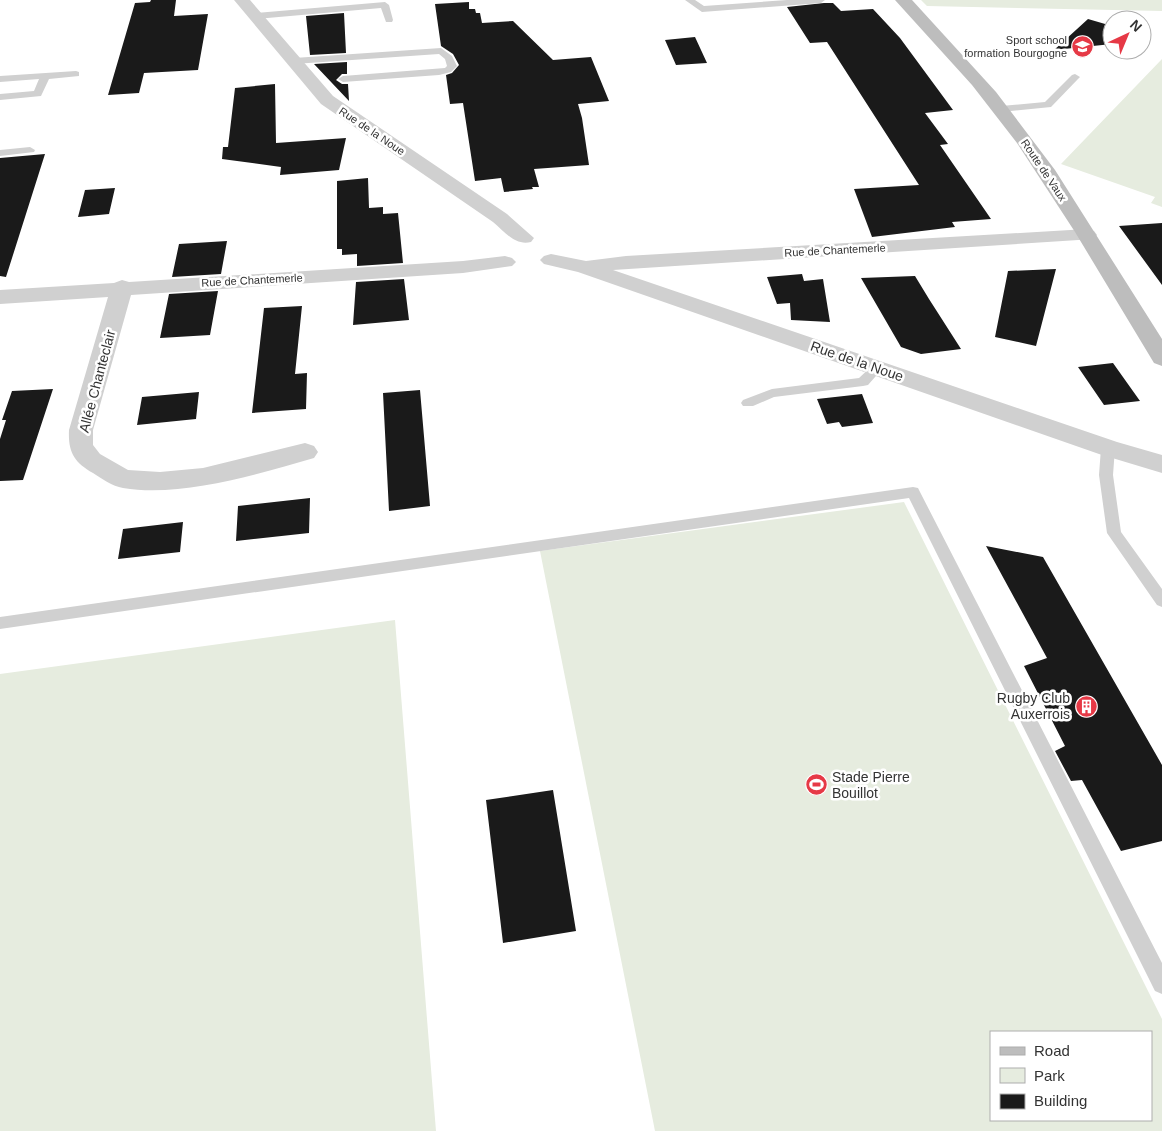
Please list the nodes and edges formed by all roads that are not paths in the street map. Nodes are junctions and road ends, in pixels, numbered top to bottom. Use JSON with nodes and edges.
{"nodes":[{"id":1,"x":242,"y":0,"type":"edge"},
{"id":2,"x":689,"y":0,"type":"edge"},
{"id":3,"x":821,"y":0,"type":"edge"},
{"id":4,"x":903,"y":0,"type":"edge"},
{"id":5,"x":256,"y":16,"type":"junction"},
{"id":6,"x":389,"y":20,"type":"dead end"},
{"id":7,"x":294,"y":61,"type":"junction"},
{"id":8,"x":76,"y":74,"type":"dead end"},
{"id":9,"x":45,"y":76,"type":"junction"},
{"id":10,"x":1076,"y":77,"type":"dead end"},
{"id":11,"x":0,"y":79,"type":"edge"},
{"id":12,"x":343,"y":79,"type":"dead end"},
{"id":13,"x":0,"y":97,"type":"edge"},
{"id":14,"x":1001,"y":109,"type":"junction"},
{"id":15,"x":30,"y":150,"type":"dead end"},
{"id":16,"x":0,"y":153,"type":"edge"},
{"id":17,"x":1087,"y":235,"type":"junction"},
{"id":18,"x":524,"y":238,"type":"junction"},
{"id":19,"x":505,"y":262,"type":"junction"},
{"id":20,"x":537,"y":266,"type":"junction"},
{"id":21,"x":584,"y":267,"type":"junction"},
{"id":22,"x":122,"y":288,"type":"junction"},
{"id":23,"x":0,"y":296,"type":"edge"},
{"id":24,"x":1162,"y":358,"type":"edge"},
{"id":25,"x":878,"y":368,"type":"junction"},
{"id":26,"x":748,"y":403,"type":"dead end"},
{"id":27,"x":1108,"y":448,"type":"junction"},
{"id":28,"x":305,"y":452,"type":"dead end"},
{"id":29,"x":1162,"y":464,"type":"edge"},
{"id":30,"x":1162,"y":601,"type":"edge"},
{"id":31,"x":0,"y":623,"type":"edge"},
{"id":32,"x":1162,"y":984,"type":"edge"}],
"edges":[{"from":1,"to":5,"type":"street","name":"Rue de la Noue"},
{"from":2,"to":3,"type":"lane"},
{"from":4,"to":14,"type":"street","name":"Route de Vaux"},
{"from":5,"to":6,"type":"lane"},
{"from":5,"to":7,"type":"street","name":"Rue de la Noue"},
{"from":7,"to":12,"type":"lane"},
{"from":7,"to":18,"type":"street","name":"Rue de la Noue"},
{"from":8,"to":9,"type":"lane"},
{"from":9,"to":11,"type":"lane"},
{"from":9,"to":13,"type":"lane"},
{"from":10,"to":14,"type":"lane"},
{"from":14,"to":17,"type":"street","name":"Route de Vaux"},
{"from":15,"to":16,"type":"lane"},
{"from":17,"to":21,"type":"street","name":"Rue de Chantemerle"},
{"from":17,"to":24,"type":"street","name":"Route de Vaux"},
{"from":18,"to":19,"type":"street"},
{"from":18,"to":20,"type":"street"},
{"from":19,"to":20,"type":"street","name":"Rue de la Noue"},
{"from":19,"to":22,"type":"street","name":"Rue de Chantemerle"},
{"from":20,"to":21,"type":"street","name":"Rue de la Noue"},
{"from":21,"to":25,"type":"street","name":"Rue de la Noue"},
{"from":22,"to":23,"type":"street","name":"Rue de Chantemerle"},
{"from":22,"to":28,"type":"street","name":"Allée Chanteclair"},
{"from":25,"to":26,"type":"lane"},
{"from":25,"to":27,"type":"street","name":"Rue de la Noue"},
{"from":27,"to":29,"type":"street","name":"Rue de la Noue"},
{"from":27,"to":30,"type":"lane"},
{"from":31,"to":32,"type":"lane"}]}
